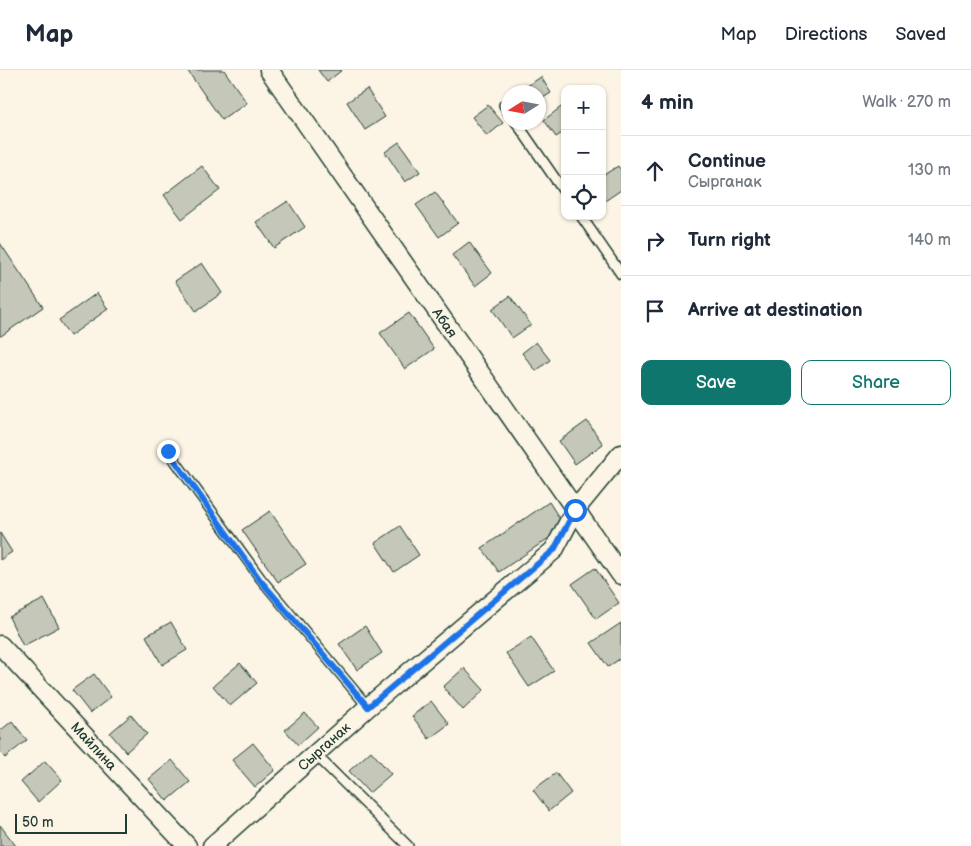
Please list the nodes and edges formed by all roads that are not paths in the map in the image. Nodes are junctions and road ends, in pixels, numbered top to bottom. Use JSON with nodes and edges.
{"nodes":[{"id":1,"x":270,"y":70,"type":"edge"},
{"id":2,"x":522,"y":130,"type":"edge"},
{"id":3,"x":561,"y":187,"type":"edge"},
{"id":4,"x":584,"y":220,"type":"edge"},
{"id":5,"x":621,"y":274,"type":"edge"},
{"id":6,"x":168,"y":451,"type":"dead end"},
{"id":7,"x":621,"y":454,"type":"edge"},
{"id":8,"x":575,"y":510,"type":"junction"},
{"id":9,"x":621,"y":575,"type":"edge"},
{"id":10,"x":0,"y":645,"type":"edge"},
{"id":11,"x":368,"y":707,"type":"junction"},
{"id":12,"x":315,"y":754,"type":"junction"},
{"id":13,"x":187,"y":846,"type":"edge"},
{"id":14,"x":212,"y":846,"type":"edge"},
{"id":15,"x":408,"y":846,"type":"edge"}],
"edges":[{"from":1,"to":8,"type":"street","name":"Абая"},
{"from":2,"to":3,"type":"lane"},
{"from":4,"to":5,"type":"lane"},
{"from":6,"to":11,"type":"lane"},
{"from":7,"to":8,"type":"street","name":"Сырганак"},
{"from":8,"to":9,"type":"street","name":"Абая"},
{"from":8,"to":11,"type":"street","name":"Сырганак"},
{"from":10,"to":13,"type":"street","name":"Майлина"},
{"from":11,"to":12,"type":"street","name":"Сырганак"},
{"from":12,"to":14,"type":"street","name":"Сырганак"},
{"from":12,"to":15,"type":"lane"}]}
